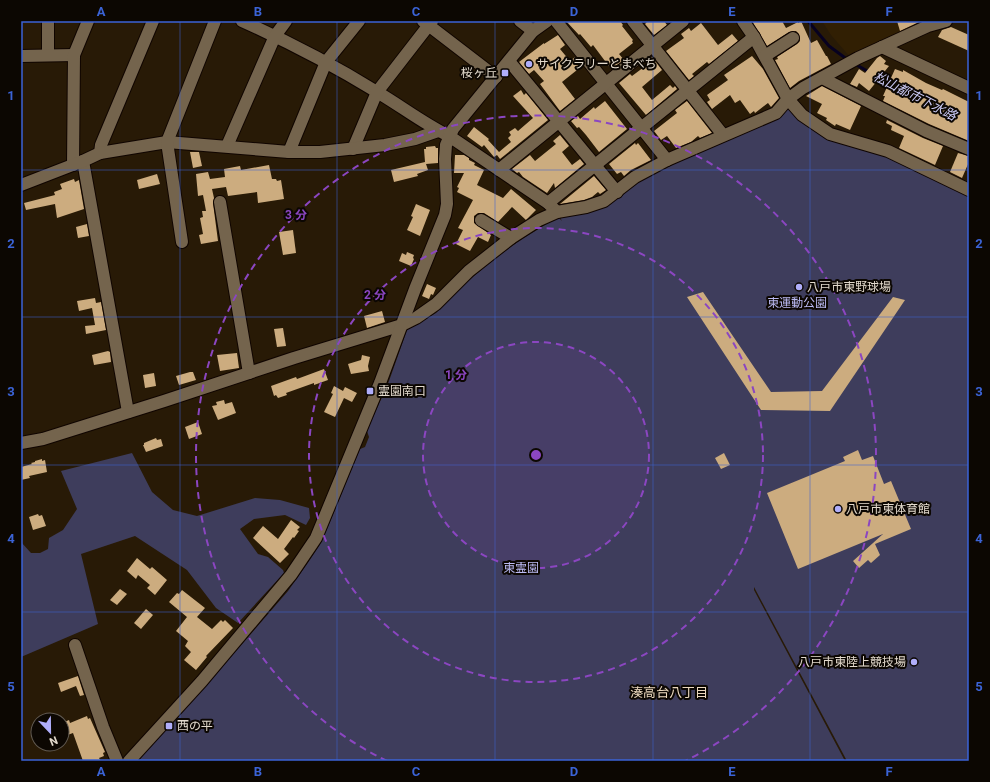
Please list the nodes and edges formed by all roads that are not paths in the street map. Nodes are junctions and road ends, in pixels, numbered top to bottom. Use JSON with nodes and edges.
{"nodes":[{"id":1,"x":48,"y":21,"type":"edge"},
{"id":2,"x":88,"y":21,"type":"edge"},
{"id":3,"x":153,"y":21,"type":"edge"},
{"id":4,"x":215,"y":21,"type":"edge"},
{"id":5,"x":242,"y":21,"type":"edge"},
{"id":6,"x":286,"y":21,"type":"edge"},
{"id":7,"x":358,"y":21,"type":"edge"},
{"id":8,"x":520,"y":21,"type":"edge"},
{"id":9,"x":547,"y":21,"type":"edge"},
{"id":10,"x":556,"y":21,"type":"edge"},
{"id":11,"x":633,"y":21,"type":"edge"},
{"id":12,"x":683,"y":21,"type":"edge"},
{"id":13,"x":743,"y":21,"type":"edge"},
{"id":14,"x":946,"y":21,"type":"edge"},
{"id":15,"x":428,"y":22,"type":"edge"},
{"id":16,"x":533,"y":31,"type":"junction"},
{"id":17,"x":275,"y":36,"type":"junction"},
{"id":18,"x":754,"y":37,"type":"junction"},
{"id":19,"x":793,"y":38,"type":"dead end"},
{"id":20,"x":653,"y":46,"type":"junction"},
{"id":21,"x":882,"y":47,"type":"junction"},
{"id":22,"x":48,"y":55,"type":"junction"},
{"id":23,"x":74,"y":55,"type":"junction"},
{"id":24,"x":21,"y":56,"type":"edge"},
{"id":25,"x":765,"y":56,"type":"junction"},
{"id":26,"x":509,"y":61,"type":"junction"},
{"id":27,"x":326,"y":62,"type":"junction"},
{"id":28,"x":496,"y":77,"type":"junction"},
{"id":29,"x":822,"y":78,"type":"junction"},
{"id":30,"x":606,"y":83,"type":"junction"},
{"id":31,"x":969,"y":88,"type":"edge"},
{"id":32,"x":688,"y":90,"type":"junction"},
{"id":33,"x":377,"y":92,"type":"junction"},
{"id":34,"x":788,"y":99,"type":"junction"},
{"id":35,"x":559,"y":120,"type":"junction"},
{"id":36,"x":641,"y":127,"type":"junction"},
{"id":37,"x":444,"y":133,"type":"junction"},
{"id":38,"x":723,"y":135,"type":"junction"},
{"id":39,"x":167,"y":142,"type":"junction"},
{"id":40,"x":227,"y":146,"type":"junction"},
{"id":41,"x":353,"y":149,"type":"junction"},
{"id":42,"x":969,"y":149,"type":"edge"},
{"id":43,"x":289,"y":152,"type":"junction"},
{"id":44,"x":100,"y":153,"type":"junction"},
{"id":45,"x":667,"y":160,"type":"junction"},
{"id":46,"x":78,"y":163,"type":"junction"},
{"id":47,"x":596,"y":165,"type":"junction"},
{"id":48,"x":499,"y":170,"type":"junction"},
{"id":49,"x":21,"y":185,"type":"edge"},
{"id":50,"x":969,"y":190,"type":"edge"},
{"id":51,"x":617,"y":192,"type":"junction"},
{"id":52,"x":220,"y":202,"type":"dead end"},
{"id":53,"x":548,"y":203,"type":"junction"},
{"id":54,"x":557,"y":212,"type":"junction"},
{"id":55,"x":481,"y":220,"type":"dead end"},
{"id":56,"x":511,"y":238,"type":"junction"},
{"id":57,"x":182,"y":242,"type":"dead end"},
{"id":58,"x":402,"y":325,"type":"junction"},
{"id":59,"x":249,"y":373,"type":"junction"},
{"id":60,"x":128,"y":412,"type":"junction"},
{"id":61,"x":21,"y":443,"type":"edge"},
{"id":62,"x":75,"y":645,"type":"dead end"},
{"id":63,"x":116,"y":761,"type":"edge"},
{"id":64,"x":129,"y":761,"type":"edge"}],
"edges":[{"from":1,"to":22,"type":"street"},
{"from":2,"to":23,"type":"street"},
{"from":3,"to":44,"type":"street"},
{"from":4,"to":39,"type":"street"},
{"from":5,"to":17,"type":"street"},
{"from":6,"to":17,"type":"street"},
{"from":7,"to":27,"type":"street"},
{"from":8,"to":16,"type":"street"},
{"from":9,"to":16,"type":"street"},
{"from":10,"to":30,"type":"street"},
{"from":11,"to":20,"type":"street"},
{"from":12,"to":20,"type":"street"},
{"from":13,"to":18,"type":"street"},
{"from":14,"to":21,"type":"street"},
{"from":15,"to":28,"type":"street"},
{"from":15,"to":33,"type":"street"},
{"from":16,"to":26,"type":"street"},
{"from":17,"to":27,"type":"street"},
{"from":17,"to":40,"type":"street"},
{"from":18,"to":25,"type":"street"},
{"from":18,"to":32,"type":"street"},
{"from":19,"to":25,"type":"street"},
{"from":20,"to":30,"type":"street"},
{"from":20,"to":32,"type":"street"},
{"from":21,"to":29,"type":"street"},
{"from":21,"to":31,"type":"street"},
{"from":22,"to":23,"type":"street"},
{"from":22,"to":24,"type":"street"},
{"from":23,"to":46,"type":"street"},
{"from":25,"to":34,"type":"street"},
{"from":26,"to":28,"type":"street"},
{"from":26,"to":35,"type":"street"},
{"from":27,"to":33,"type":"street"},
{"from":27,"to":43,"type":"street"},
{"from":28,"to":37,"type":"street"},
{"from":29,"to":34,"type":"street"},
{"from":29,"to":42,"type":"street"},
{"from":30,"to":35,"type":"street"},
{"from":30,"to":36,"type":"street"},
{"from":32,"to":36,"type":"street"},
{"from":32,"to":38,"type":"street"},
{"from":33,"to":37,"type":"street"},
{"from":33,"to":41,"type":"street"},
{"from":34,"to":38,"type":"street"},
{"from":34,"to":50,"type":"street"},
{"from":35,"to":47,"type":"street"},
{"from":35,"to":48,"type":"street"},
{"from":36,"to":45,"type":"street"},
{"from":36,"to":47,"type":"street"},
{"from":37,"to":41,"type":"street"},
{"from":37,"to":48,"type":"street"},
{"from":37,"to":58,"type":"street"},
{"from":38,"to":45,"type":"street"},
{"from":39,"to":40,"type":"street"},
{"from":39,"to":44,"type":"street"},
{"from":39,"to":57,"type":"street"},
{"from":40,"to":43,"type":"street"},
{"from":41,"to":43,"type":"street"},
{"from":44,"to":46,"type":"street"},
{"from":45,"to":51,"type":"street"},
{"from":46,"to":49,"type":"street"},
{"from":46,"to":60,"type":"street"},
{"from":47,"to":51,"type":"street"},
{"from":47,"to":53,"type":"street"},
{"from":48,"to":53,"type":"street"},
{"from":51,"to":54,"type":"street"},
{"from":52,"to":59,"type":"street"},
{"from":53,"to":54,"type":"street"},
{"from":54,"to":56,"type":"street"},
{"from":55,"to":56,"type":"street"},
{"from":56,"to":58,"type":"street"},
{"from":58,"to":59,"type":"street"},
{"from":58,"to":64,"type":"street"},
{"from":59,"to":60,"type":"street"},
{"from":60,"to":61,"type":"street"},
{"from":62,"to":63,"type":"street"}]}
